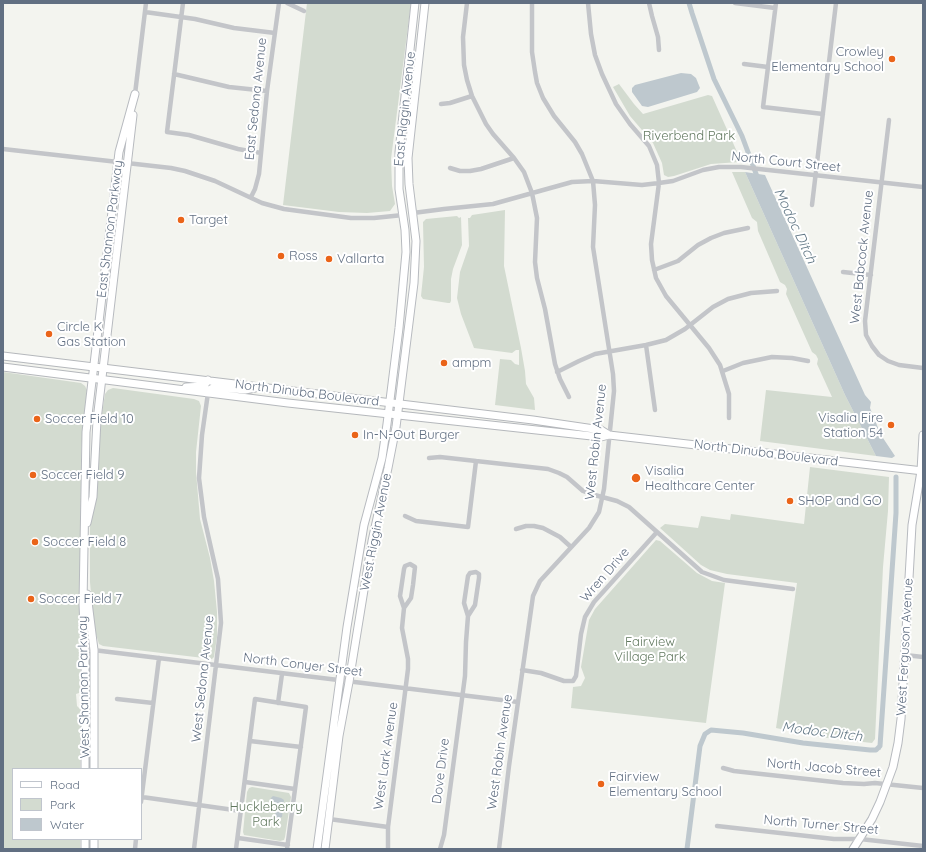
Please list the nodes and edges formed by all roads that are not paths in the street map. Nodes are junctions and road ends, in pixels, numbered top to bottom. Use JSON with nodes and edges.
{"nodes":[{"id":1,"x":146,"y":3,"type":"edge"},
{"id":2,"x":183,"y":3,"type":"edge"},
{"id":3,"x":279,"y":3,"type":"edge"},
{"id":4,"x":286,"y":3,"type":"edge"},
{"id":5,"x":415,"y":3,"type":"edge"},
{"id":6,"x":425,"y":3,"type":"edge"},
{"id":7,"x":467,"y":3,"type":"edge"},
{"id":8,"x":532,"y":3,"type":"edge"},
{"id":9,"x":588,"y":3,"type":"edge"},
{"id":10,"x":649,"y":3,"type":"edge"},
{"id":11,"x":735,"y":3,"type":"edge"},
{"id":12,"x":836,"y":3,"type":"edge"},
{"id":13,"x":776,"y":5,"type":"edge"},
{"id":14,"x":304,"y":11,"type":"dead end"},
{"id":15,"x":145,"y":12,"type":"junction"},
{"id":16,"x":181,"y":17,"type":"junction"},
{"id":17,"x":275,"y":33,"type":"junction"},
{"id":18,"x":659,"y":50,"type":"dead end"},
{"id":19,"x":744,"y":64,"type":"dead end"},
{"id":20,"x":768,"y":67,"type":"junction"},
{"id":21,"x":174,"y":74,"type":"junction"},
{"id":22,"x":267,"y":92,"type":"junction"},
{"id":23,"x":136,"y":94,"type":"junction"},
{"id":24,"x":472,"y":96,"type":"junction"},
{"id":25,"x":441,"y":104,"type":"dead end"},
{"id":26,"x":823,"y":114,"type":"junction"},
{"id":27,"x":889,"y":120,"type":"dead end"},
{"id":28,"x":400,"y":137,"type":"junction"},
{"id":29,"x":3,"y":149,"type":"edge"},
{"id":30,"x":261,"y":153,"type":"junction"},
{"id":31,"x":514,"y":158,"type":"junction"},
{"id":32,"x":118,"y":163,"type":"junction"},
{"id":33,"x":128,"y":164,"type":"junction"},
{"id":34,"x":450,"y":168,"type":"dead end"},
{"id":35,"x":816,"y":175,"type":"junction"},
{"id":36,"x":593,"y":181,"type":"junction"},
{"id":37,"x":881,"y":183,"type":"junction"},
{"id":38,"x":659,"y":184,"type":"junction"},
{"id":39,"x":923,"y":187,"type":"edge"},
{"id":40,"x":532,"y":193,"type":"junction"},
{"id":41,"x":251,"y":197,"type":"junction"},
{"id":42,"x":812,"y":205,"type":"dead end"},
{"id":43,"x":112,"y":212,"type":"junction"},
{"id":44,"x":413,"y":213,"type":"junction"},
{"id":45,"x":403,"y":215,"type":"junction"},
{"id":46,"x":748,"y":228,"type":"dead end"},
{"id":47,"x":106,"y":264,"type":"junction"},
{"id":48,"x":115,"y":266,"type":"junction"},
{"id":49,"x":654,"y":270,"type":"junction"},
{"id":50,"x":843,"y":272,"type":"dead end"},
{"id":51,"x":870,"y":275,"type":"junction"},
{"id":52,"x":414,"y":283,"type":"junction"},
{"id":53,"x":777,"y":291,"type":"dead end"},
{"id":54,"x":108,"y":324,"type":"junction"},
{"id":55,"x":689,"y":325,"type":"junction"},
{"id":56,"x":646,"y":345,"type":"junction"},
{"id":57,"x":609,"y":352,"type":"junction"},
{"id":58,"x":3,"y":356,"type":"edge"},
{"id":59,"x":24,"y":358,"type":"junction"},
{"id":60,"x":3,"y":360,"type":"edge"},
{"id":61,"x":808,"y":361,"type":"dead end"},
{"id":62,"x":94,"y":366,"type":"junction"},
{"id":63,"x":3,"y":367,"type":"edge"},
{"id":64,"x":103,"y":368,"type":"junction"},
{"id":65,"x":923,"y":368,"type":"edge"},
{"id":66,"x":723,"y":371,"type":"junction"},
{"id":67,"x":557,"y":372,"type":"junction"},
{"id":68,"x":93,"y":379,"type":"junction"},
{"id":69,"x":102,"y":380,"type":"junction"},
{"id":70,"x":208,"y":380,"type":"junction"},
{"id":71,"x":261,"y":387,"type":"junction"},
{"id":72,"x":163,"y":388,"type":"junction"},
{"id":73,"x":208,"y":393,"type":"junction"},
{"id":74,"x":569,"y":397,"type":"dead end"},
{"id":75,"x":390,"y":403,"type":"junction"},
{"id":76,"x":399,"y":404,"type":"junction"},
{"id":77,"x":655,"y":410,"type":"dead end"},
{"id":78,"x":388,"y":414,"type":"junction"},
{"id":79,"x":397,"y":415,"type":"junction"},
{"id":80,"x":729,"y":418,"type":"dead end"},
{"id":81,"x":610,"y":435,"type":"junction"},
{"id":82,"x":923,"y":435,"type":"edge"},
{"id":83,"x":429,"y":458,"type":"dead end"},
{"id":84,"x":476,"y":461,"type":"junction"},
{"id":85,"x":922,"y":471,"type":"edge"},
{"id":86,"x":603,"y":498,"type":"junction"},
{"id":87,"x":405,"y":516,"type":"dead end"},
{"id":88,"x":516,"y":530,"type":"dead end"},
{"id":89,"x":657,"y":532,"type":"junction"},
{"id":90,"x":571,"y":547,"type":"junction"},
{"id":91,"x":360,"y":552,"type":"junction"},
{"id":92,"x":793,"y":589,"type":"dead end"},
{"id":93,"x":362,"y":601,"type":"junction"},
{"id":94,"x":404,"y":608,"type":"junction"},
{"id":95,"x":468,"y":616,"type":"junction"},
{"id":96,"x":85,"y":650,"type":"junction"},
{"id":97,"x":94,"y":650,"type":"junction"},
{"id":98,"x":905,"y":655,"type":"junction"},
{"id":99,"x":923,"y":657,"type":"edge"},
{"id":100,"x":159,"y":658,"type":"junction"},
{"id":101,"x":217,"y":666,"type":"junction"},
{"id":102,"x":522,"y":670,"type":"junction"},
{"id":103,"x":282,"y":674,"type":"junction"},
{"id":104,"x":339,"y":681,"type":"junction"},
{"id":105,"x":349,"y":682,"type":"junction"},
{"id":106,"x":406,"y":689,"type":"junction"},
{"id":107,"x":462,"y":695,"type":"junction"},
{"id":108,"x":85,"y":697,"type":"junction"},
{"id":109,"x":117,"y":699,"type":"dead end"},
{"id":110,"x":518,"y":702,"type":"junction"},
{"id":111,"x":278,"y":703,"type":"junction"},
{"id":112,"x":153,"y":704,"type":"junction"},
{"id":113,"x":250,"y":741,"type":"junction"},
{"id":114,"x":301,"y":748,"type":"junction"},
{"id":115,"x":94,"y":750,"type":"junction"},
{"id":116,"x":85,"y":768,"type":"edge"},
{"id":117,"x":94,"y":768,"type":"edge"},
{"id":118,"x":723,"y":768,"type":"dead end"},
{"id":119,"x":245,"y":782,"type":"junction"},
{"id":120,"x":887,"y":784,"type":"junction"},
{"id":121,"x":923,"y":788,"type":"edge"},
{"id":122,"x":295,"y":789,"type":"junction"},
{"id":123,"x":142,"y":792,"type":"edge"},
{"id":124,"x":142,"y":800,"type":"edge"},
{"id":125,"x":200,"y":805,"type":"junction"},
{"id":126,"x":241,"y":811,"type":"junction"},
{"id":127,"x":329,"y":819,"type":"junction"},
{"id":128,"x":717,"y":826,"type":"dead end"},
{"id":129,"x":388,"y":827,"type":"junction"},
{"id":130,"x":238,"y":838,"type":"junction"},
{"id":131,"x":860,"y":839,"type":"junction"},
{"id":132,"x":923,"y":846,"type":"edge"},
{"id":133,"x":288,"y":847,"type":"edge"},
{"id":134,"x":194,"y":849,"type":"edge"},
{"id":135,"x":236,"y":849,"type":"edge"},
{"id":136,"x":317,"y":849,"type":"edge"},
{"id":137,"x":325,"y":849,"type":"edge"},
{"id":138,"x":388,"y":849,"type":"edge"},
{"id":139,"x":440,"y":849,"type":"edge"},
{"id":140,"x":499,"y":849,"type":"edge"},
{"id":141,"x":853,"y":849,"type":"edge"}],
"edges":[{"from":1,"to":15,"type":"street","name":"East Shannon Parkway"},
{"from":2,"to":16,"type":"street"},
{"from":3,"to":17,"type":"street","name":"East Sedona Avenue"},
{"from":4,"to":14,"type":"street"},
{"from":5,"to":28,"type":"main road","name":"East Riggin Avenue"},
{"from":6,"to":44,"type":"main road","name":"East Riggin Avenue"},
{"from":7,"to":24,"type":"street"},
{"from":8,"to":36,"type":"street","name":"West Robin Avenue"},
{"from":9,"to":38,"type":"street"},
{"from":10,"to":18,"type":"street"},
{"from":11,"to":13,"type":"street"},
{"from":12,"to":26,"type":"street"},
{"from":13,"to":20,"type":"street"},
{"from":15,"to":16,"type":"street"},
{"from":15,"to":23,"type":"street","name":"East Shannon Parkway"},
{"from":16,"to":17,"type":"street"},
{"from":16,"to":21,"type":"street"},
{"from":17,"to":22,"type":"street","name":"East Sedona Avenue"},
{"from":19,"to":20,"type":"street"},
{"from":20,"to":26,"type":"street"},
{"from":21,"to":22,"type":"street"},
{"from":21,"to":30,"type":"street"},
{"from":22,"to":30,"type":"street","name":"East Sedona Avenue"},
{"from":23,"to":32,"type":"main road","name":"East Shannon Parkway"},
{"from":23,"to":33,"type":"main road","name":"East Shannon Parkway"},
{"from":24,"to":25,"type":"street"},
{"from":24,"to":31,"type":"street"},
{"from":26,"to":35,"type":"street"},
{"from":27,"to":37,"type":"street","name":"West Babcock Avenue"},
{"from":28,"to":44,"type":"main road"},
{"from":28,"to":45,"type":"main road","name":"East Riggin Avenue"},
{"from":29,"to":32,"type":"street"},
{"from":30,"to":41,"type":"street","name":"East Sedona Avenue"},
{"from":31,"to":34,"type":"street"},
{"from":31,"to":40,"type":"street"},
{"from":32,"to":33,"type":"street"},
{"from":32,"to":43,"type":"main road","name":"East Shannon Parkway"},
{"from":33,"to":41,"type":"street"},
{"from":33,"to":48,"type":"main road","name":"East Shannon Parkway"},
{"from":35,"to":37,"type":"street","name":"North Court Street"},
{"from":35,"to":38,"type":"street","name":"North Court Street"},
{"from":35,"to":42,"type":"street"},
{"from":36,"to":38,"type":"street","name":"North Court Street"},
{"from":36,"to":40,"type":"street","name":"North Court Street"},
{"from":36,"to":57,"type":"street","name":"West Robin Avenue"},
{"from":37,"to":39,"type":"street","name":"North Court Street"},
{"from":37,"to":51,"type":"street","name":"West Babcock Avenue"},
{"from":38,"to":49,"type":"street"},
{"from":40,"to":44,"type":"street","name":"North Court Street"},
{"from":40,"to":67,"type":"street"},
{"from":41,"to":45,"type":"street"},
{"from":43,"to":47,"type":"main road","name":"East Shannon Parkway"},
{"from":43,"to":48,"type":"main road"},
{"from":44,"to":52,"type":"main road","name":"West Riggin Avenue"},
{"from":45,"to":52,"type":"main road"},
{"from":45,"to":75,"type":"main road","name":"West Riggin Avenue"},
{"from":46,"to":49,"type":"street"},
{"from":47,"to":54,"type":"main road"},
{"from":47,"to":62,"type":"main road","name":"East Shannon Parkway"},
{"from":48,"to":54,"type":"main road","name":"East Shannon Parkway"},
{"from":49,"to":55,"type":"street"},
{"from":50,"to":51,"type":"street"},
{"from":51,"to":65,"type":"street","name":"West Babcock Avenue"},
{"from":52,"to":76,"type":"main road","name":"West Riggin Avenue"},
{"from":53,"to":55,"type":"street"},
{"from":54,"to":64,"type":"main road","name":"East Shannon Parkway"},
{"from":55,"to":56,"type":"street"},
{"from":55,"to":66,"type":"street"},
{"from":56,"to":57,"type":"street"},
{"from":56,"to":77,"type":"street"},
{"from":57,"to":67,"type":"street"},
{"from":57,"to":81,"type":"street","name":"West Robin Avenue"},
{"from":58,"to":59,"type":"main road","name":"North Dinuba Boulevard"},
{"from":59,"to":60,"type":"main road"},
{"from":59,"to":62,"type":"main road","name":"North Dinuba Boulevard"},
{"from":61,"to":66,"type":"street"},
{"from":62,"to":64,"type":"main road","name":"North Dinuba Boulevard"},
{"from":62,"to":68,"type":"main road","name":"West Shannon Parkway"},
{"from":63,"to":68,"type":"main road","name":"North Dinuba Boulevard"},
{"from":64,"to":69,"type":"main road","name":"West Shannon Parkway"},
{"from":64,"to":70,"type":"main road","name":"North Dinuba Boulevard"},
{"from":66,"to":80,"type":"street"},
{"from":67,"to":74,"type":"street"},
{"from":68,"to":69,"type":"main road","name":"North Dinuba Boulevard"},
{"from":68,"to":96,"type":"main road","name":"West Shannon Parkway"},
{"from":69,"to":72,"type":"main road","name":"North Dinuba Boulevard"},
{"from":69,"to":97,"type":"main road","name":"West Shannon Parkway"},
{"from":70,"to":71,"type":"main road","name":"North Dinuba Boulevard"},
{"from":70,"to":72,"type":"main road"},
{"from":71,"to":73,"type":"main road"},
{"from":71,"to":75,"type":"main road","name":"North Dinuba Boulevard"},
{"from":72,"to":73,"type":"main road","name":"North Dinuba Boulevard"},
{"from":73,"to":78,"type":"main road","name":"North Dinuba Boulevard"},
{"from":73,"to":101,"type":"street","name":"West Sedona Avenue"},
{"from":75,"to":76,"type":"main road","name":"North Dinuba Boulevard"},
{"from":75,"to":78,"type":"main road","name":"West Riggin Avenue"},
{"from":76,"to":79,"type":"main road","name":"West Riggin Avenue"},
{"from":76,"to":81,"type":"main road","name":"North Dinuba Boulevard"},
{"from":78,"to":79,"type":"main road","name":"North Dinuba Boulevard"},
{"from":78,"to":91,"type":"main road","name":"West Riggin Avenue"},
{"from":79,"to":81,"type":"main road","name":"North Dinuba Boulevard"},
{"from":79,"to":93,"type":"main road","name":"West Riggin Avenue"},
{"from":81,"to":85,"type":"main road","name":"North Dinuba Boulevard"},
{"from":81,"to":86,"type":"street","name":"West Robin Avenue"},
{"from":82,"to":85,"type":"main road","name":"West Ferguson Avenue"},
{"from":83,"to":84,"type":"street"},
{"from":84,"to":86,"type":"street"},
{"from":84,"to":87,"type":"street"},
{"from":85,"to":98,"type":"main road","name":"West Ferguson Avenue"},
{"from":86,"to":89,"type":"street"},
{"from":86,"to":90,"type":"street","name":"West Robin Avenue"},
{"from":88,"to":90,"type":"street"},
{"from":89,"to":92,"type":"street"},
{"from":89,"to":102,"type":"street","name":"Wren Drive"},
{"from":90,"to":102,"type":"street","name":"West Robin Avenue"},
{"from":91,"to":93,"type":"main road"},
{"from":91,"to":104,"type":"main road","name":"West Riggin Avenue"},
{"from":93,"to":105,"type":"main road","name":"West Riggin Avenue"},
{"from":94,"to":94,"type":"street"},
{"from":94,"to":106,"type":"street","name":"West Lark Avenue"},
{"from":95,"to":95,"type":"street"},
{"from":95,"to":107,"type":"street","name":"Dove Drive"},
{"from":96,"to":97,"type":"street","name":"North Conyer Street"},
{"from":96,"to":108,"type":"main road","name":"West Shannon Parkway"},
{"from":97,"to":100,"type":"street","name":"North Conyer Street"},
{"from":97,"to":115,"type":"main road","name":"West Shannon Parkway"},
{"from":98,"to":99,"type":"street"},
{"from":98,"to":120,"type":"main road","name":"West Ferguson Avenue"},
{"from":100,"to":101,"type":"street","name":"North Conyer Street"},
{"from":100,"to":112,"type":"street"},
{"from":101,"to":103,"type":"street","name":"North Conyer Street"},
{"from":101,"to":125,"type":"street","name":"West Sedona Avenue"},
{"from":102,"to":110,"type":"street","name":"West Robin Avenue"},
{"from":103,"to":104,"type":"street","name":"North Conyer Street"},
{"from":103,"to":111,"type":"street"},
{"from":104,"to":105,"type":"street","name":"North Conyer Street"},
{"from":104,"to":136,"type":"main road","name":"West Riggin Avenue"},
{"from":105,"to":106,"type":"street","name":"North Conyer Street"},
{"from":105,"to":127,"type":"main road","name":"West Riggin Avenue"},
{"from":106,"to":107,"type":"street","name":"North Conyer Street"},
{"from":106,"to":129,"type":"street","name":"West Lark Avenue"},
{"from":107,"to":110,"type":"street","name":"North Conyer Street"},
{"from":107,"to":139,"type":"street","name":"Dove Drive"},
{"from":108,"to":115,"type":"main road"},
{"from":108,"to":116,"type":"main road","name":"West Shannon Parkway"},
{"from":109,"to":112,"type":"street"},
{"from":110,"to":140,"type":"street","name":"West Robin Avenue"},
{"from":111,"to":113,"type":"street"},
{"from":111,"to":114,"type":"street"},
{"from":112,"to":123,"type":"street"},
{"from":113,"to":114,"type":"street"},
{"from":113,"to":119,"type":"street"},
{"from":114,"to":122,"type":"street"},
{"from":115,"to":117,"type":"main road","name":"West Shannon Parkway"},
{"from":118,"to":120,"type":"street","name":"North Jacob Street"},
{"from":119,"to":122,"type":"street"},
{"from":119,"to":126,"type":"street"},
{"from":120,"to":121,"type":"street","name":"North Jacob Street"},
{"from":120,"to":131,"type":"main road","name":"West Ferguson Avenue"},
{"from":122,"to":133,"type":"street"},
{"from":124,"to":125,"type":"street"},
{"from":125,"to":126,"type":"street"},
{"from":125,"to":134,"type":"street","name":"West Sedona Avenue"},
{"from":126,"to":130,"type":"street"},
{"from":127,"to":129,"type":"street"},
{"from":127,"to":137,"type":"main road","name":"West Riggin Avenue"},
{"from":128,"to":131,"type":"street","name":"North Turner Street"},
{"from":129,"to":138,"type":"street","name":"West Lark Avenue"},
{"from":130,"to":133,"type":"street"},
{"from":130,"to":135,"type":"street"},
{"from":131,"to":132,"type":"street","name":"North Turner Street"},
{"from":131,"to":141,"type":"main road","name":"West Ferguson Avenue"}]}
